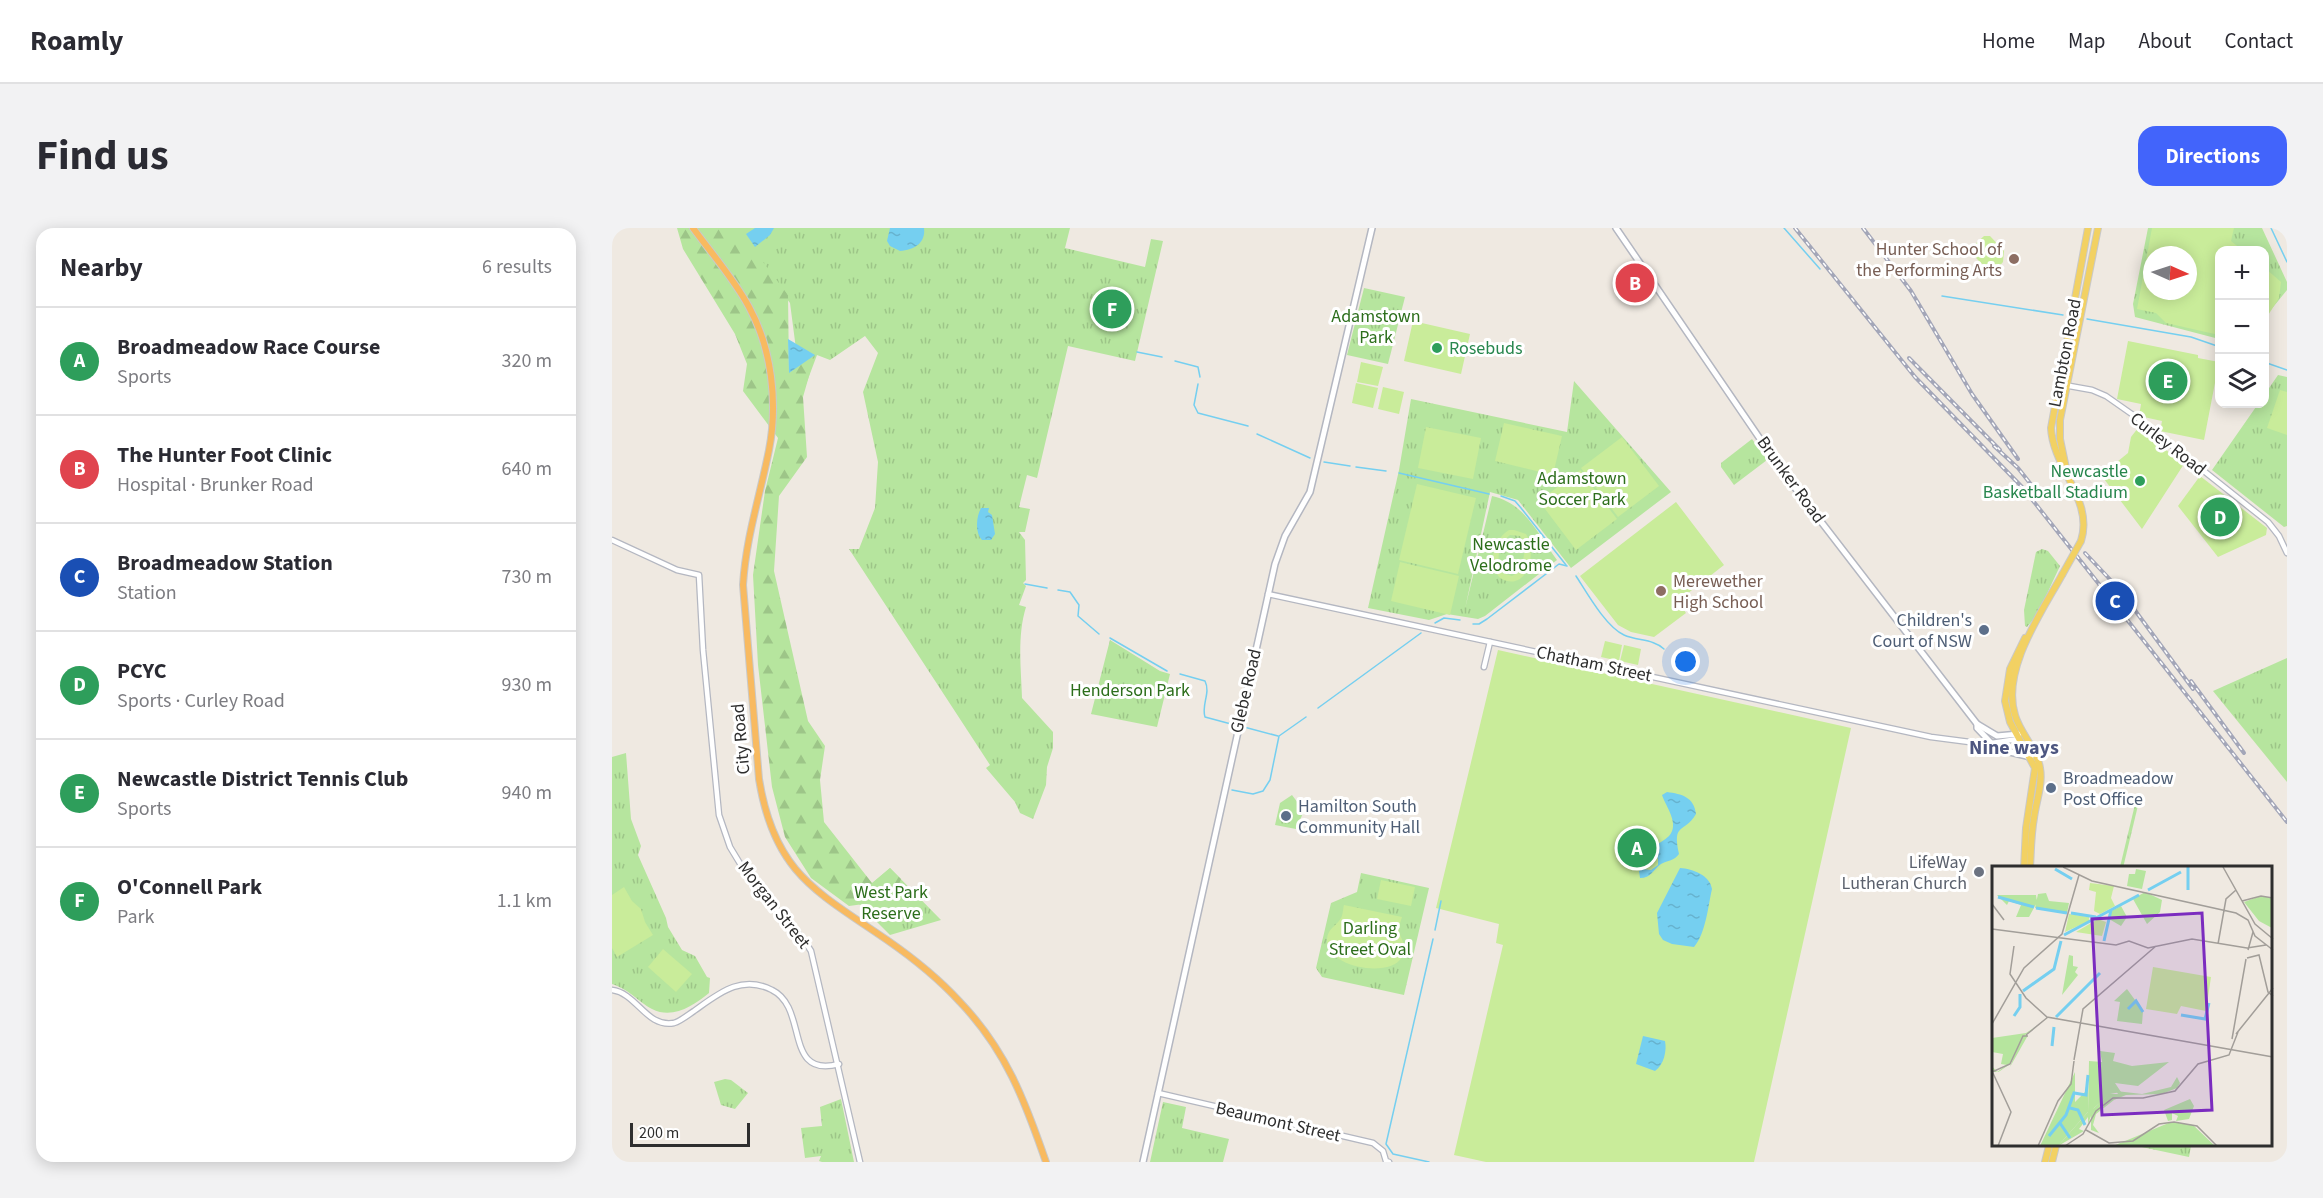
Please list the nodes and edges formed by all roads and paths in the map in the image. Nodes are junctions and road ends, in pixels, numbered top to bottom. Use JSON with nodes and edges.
{"nodes":[{"id":1,"x":693,"y":228,"type":"edge"},
{"id":2,"x":1372,"y":228,"type":"edge"},
{"id":3,"x":1616,"y":228,"type":"edge"},
{"id":4,"x":2088,"y":228,"type":"edge"},
{"id":5,"x":2098,"y":228,"type":"edge"},
{"id":6,"x":2059,"y":384,"type":"junction"},
{"id":7,"x":2067,"y":385,"type":"junction"},
{"id":8,"x":2067,"y":475,"type":"junction"},
{"id":9,"x":612,"y":540,"type":"edge"},
{"id":10,"x":2287,"y":553,"type":"edge"},
{"id":11,"x":1268,"y":594,"type":"junction"},
{"id":12,"x":1490,"y":642,"type":"junction"},
{"id":13,"x":1484,"y":667,"type":"dead end"},
{"id":14,"x":1977,"y":724,"type":"junction"},
{"id":15,"x":2019,"y":735,"type":"junction"},
{"id":16,"x":1990,"y":743,"type":"junction"},
{"id":17,"x":2031,"y":757,"type":"junction"},
{"id":18,"x":2024,"y":866,"type":"edge"},
{"id":19,"x":2030,"y":866,"type":"edge"},
{"id":20,"x":612,"y":990,"type":"edge"},
{"id":21,"x":839,"y":1064,"type":"junction"},
{"id":22,"x":1158,"y":1093,"type":"junction"},
{"id":23,"x":2049,"y":1147,"type":"edge"},
{"id":24,"x":2056,"y":1147,"type":"edge"},
{"id":25,"x":860,"y":1162,"type":"edge"},
{"id":26,"x":1046,"y":1162,"type":"edge"},
{"id":27,"x":1143,"y":1162,"type":"edge"},
{"id":28,"x":1389,"y":1162,"type":"edge"},
{"id":29,"x":2045,"y":1162,"type":"edge"},
{"id":30,"x":2052,"y":1162,"type":"edge"}],
"edges":[{"from":1,"to":26,"type":"highway","name":"City Road"},
{"from":2,"to":11,"type":"main road","name":"Glebe Road"},
{"from":3,"to":14,"type":"main road","name":"Brunker Road"},
{"from":4,"to":6,"type":"main road","name":"Lambton Road"},
{"from":5,"to":7,"type":"main road","name":"Lambton Road"},
{"from":6,"to":7,"type":"street","name":"Curley Road"},
{"from":6,"to":8,"type":"main road","name":"Lambton Road"},
{"from":7,"to":8,"type":"main road","name":"Lambton Road"},
{"from":7,"to":10,"type":"street","name":"Curley Road"},
{"from":8,"to":15,"type":"main road","name":"Lambton Road","bridge":true},
{"from":9,"to":21,"type":"street","name":"Morgan Street"},
{"from":11,"to":12,"type":"street","name":"Chatham Street"},
{"from":11,"to":22,"type":"main road","name":"Glebe Road"},
{"from":12,"to":13,"type":"street"},
{"from":12,"to":16,"type":"street","name":"Chatham Street"},
{"from":14,"to":15,"type":"main road","name":"Brunker Road"},
{"from":14,"to":16,"type":"main road","name":"Brunker Road"},
{"from":15,"to":16,"type":"street","name":"Chatham Street"},
{"from":15,"to":17,"type":"main road"},
{"from":15,"to":19,"type":"main road"},
{"from":16,"to":17,"type":"main road","name":"Chatham Street"},
{"from":17,"to":18,"type":"main road"},
{"from":20,"to":21,"type":"street"},
{"from":21,"to":25,"type":"street","name":"Morgan Street"},
{"from":22,"to":27,"type":"main road","name":"Glebe Road"},
{"from":22,"to":28,"type":"street","name":"Beaumont Street"},
{"from":23,"to":29,"type":"main road"},
{"from":24,"to":30,"type":"main road"}]}
